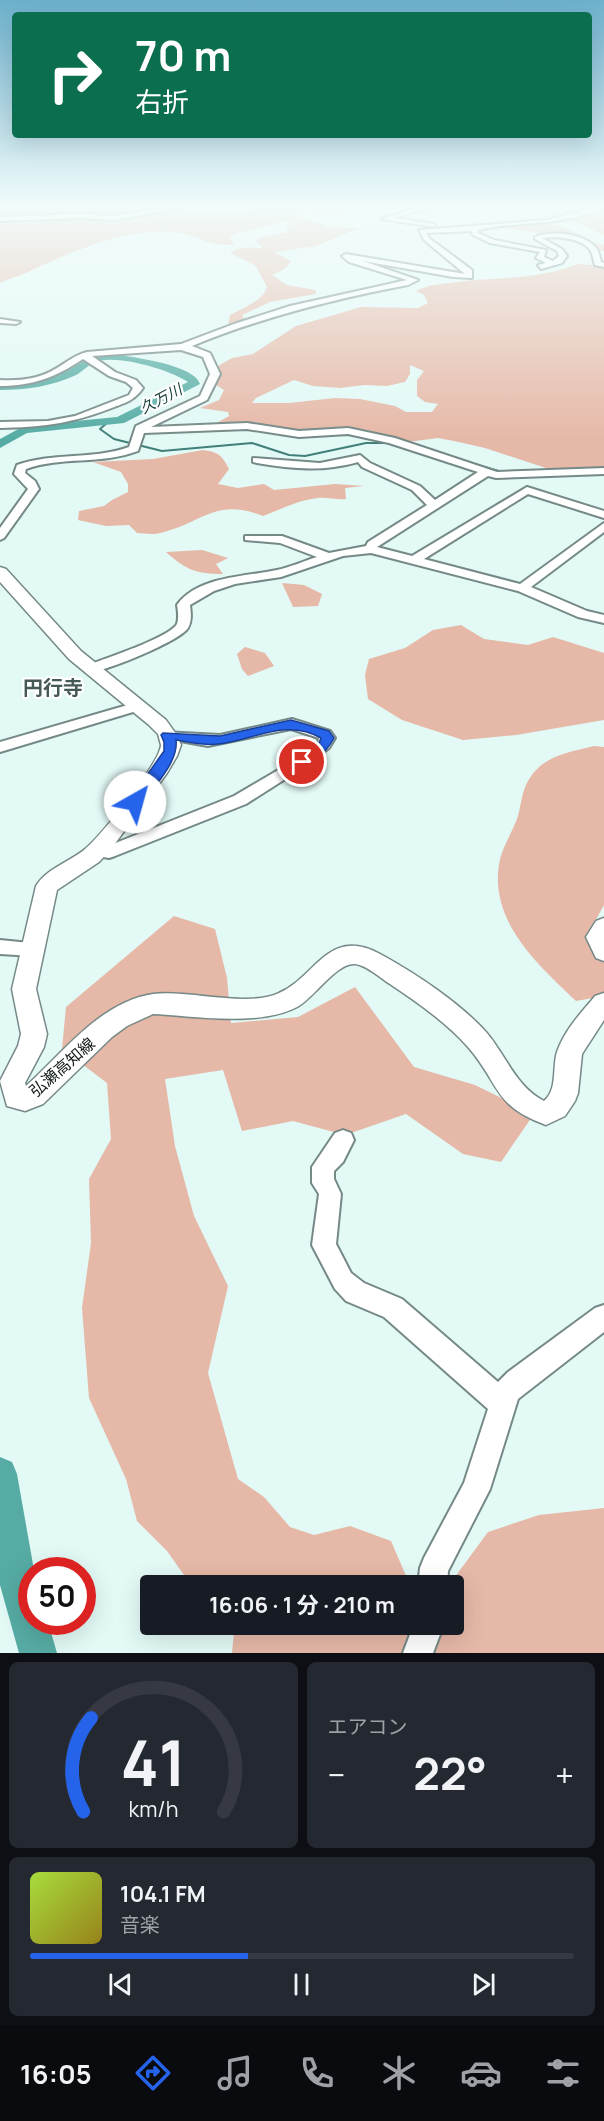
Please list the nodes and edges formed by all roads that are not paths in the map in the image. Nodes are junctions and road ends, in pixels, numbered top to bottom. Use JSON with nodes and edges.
{"nodes":[{"id":1,"x":401,"y":284,"type":"edge"},
{"id":2,"x":0,"y":321,"type":"edge"},
{"id":3,"x":16,"y":322,"type":"dead end"},
{"id":4,"x":182,"y":347,"type":"junction"},
{"id":5,"x":84,"y":356,"type":"junction"},
{"id":6,"x":0,"y":383,"type":"edge"},
{"id":7,"x":0,"y":424,"type":"edge"},
{"id":8,"x":139,"y":431,"type":"junction"},
{"id":9,"x":257,"y":460,"type":"dead end"},
{"id":10,"x":604,"y":471,"type":"edge"},
{"id":11,"x":486,"y":472,"type":"junction"},
{"id":12,"x":553,"y":474,"type":"junction"},
{"id":13,"x":527,"y":490,"type":"junction"},
{"id":14,"x":434,"y":505,"type":"junction"},
{"id":15,"x":604,"y":515,"type":"edge"},
{"id":16,"x":604,"y":526,"type":"edge"},
{"id":17,"x":0,"y":536,"type":"edge"},
{"id":18,"x":249,"y":538,"type":"dead end"},
{"id":19,"x":371,"y":549,"type":"junction"},
{"id":20,"x":329,"y":557,"type":"junction"},
{"id":21,"x":415,"y":559,"type":"junction"},
{"id":22,"x":0,"y":572,"type":"edge"},
{"id":23,"x":522,"y":588,"type":"junction"},
{"id":24,"x":604,"y":619,"type":"edge"},
{"id":25,"x":91,"y":669,"type":"junction"},
{"id":26,"x":138,"y":706,"type":"junction"},
{"id":27,"x":168,"y":735,"type":"junction"},
{"id":28,"x":0,"y":747,"type":"edge"},
{"id":29,"x":98,"y":851,"type":"junction"},
{"id":30,"x":604,"y":927,"type":"edge"},
{"id":31,"x":0,"y":947,"type":"edge"},
{"id":32,"x":33,"y":949,"type":"junction"},
{"id":33,"x":604,"y":952,"type":"edge"},
{"id":34,"x":604,"y":1003,"type":"edge"},
{"id":35,"x":343,"y":1140,"type":"dead end"},
{"id":36,"x":604,"y":1317,"type":"edge"},
{"id":37,"x":502,"y":1404,"type":"junction"},
{"id":38,"x":433,"y":1575,"type":"edge"},
{"id":39,"x":425,"y":1635,"type":"edge"},
{"id":40,"x":418,"y":1653,"type":"edge"}],
"edges":[{"from":1,"to":4,"type":"street"},
{"from":2,"to":3,"type":"street"},
{"from":4,"to":5,"type":"street"},
{"from":4,"to":8,"type":"street"},
{"from":5,"to":6,"type":"street"},
{"from":5,"to":7,"type":"street"},
{"from":8,"to":11,"type":"street"},
{"from":8,"to":17,"type":"street"},
{"from":9,"to":14,"type":"street"},
{"from":10,"to":12,"type":"street"},
{"from":11,"to":12,"type":"street"},
{"from":11,"to":14,"type":"street"},
{"from":12,"to":13,"type":"street"},
{"from":13,"to":15,"type":"street"},
{"from":13,"to":21,"type":"street"},
{"from":14,"to":19,"type":"street"},
{"from":16,"to":23,"type":"street"},
{"from":18,"to":20,"type":"street"},
{"from":19,"to":20,"type":"street"},
{"from":19,"to":21,"type":"street"},
{"from":20,"to":25,"type":"street"},
{"from":21,"to":23,"type":"street"},
{"from":22,"to":25,"type":"main road"},
{"from":23,"to":24,"type":"street"},
{"from":25,"to":26,"type":"main road"},
{"from":26,"to":27,"type":"main road"},
{"from":26,"to":28,"type":"street"},
{"from":27,"to":29,"type":"main road","name":"弘瀬高知線"},
{"from":27,"to":29,"type":"street"},
{"from":29,"to":32,"type":"main road","name":"弘瀬高知線"},
{"from":30,"to":33,"type":"main road"},
{"from":31,"to":32,"type":"street"},
{"from":32,"to":34,"type":"main road","name":"弘瀬高知線"},
{"from":35,"to":37,"type":"street"},
{"from":36,"to":37,"type":"street"},
{"from":37,"to":38,"type":"street"},
{"from":39,"to":40,"type":"street"}]}
